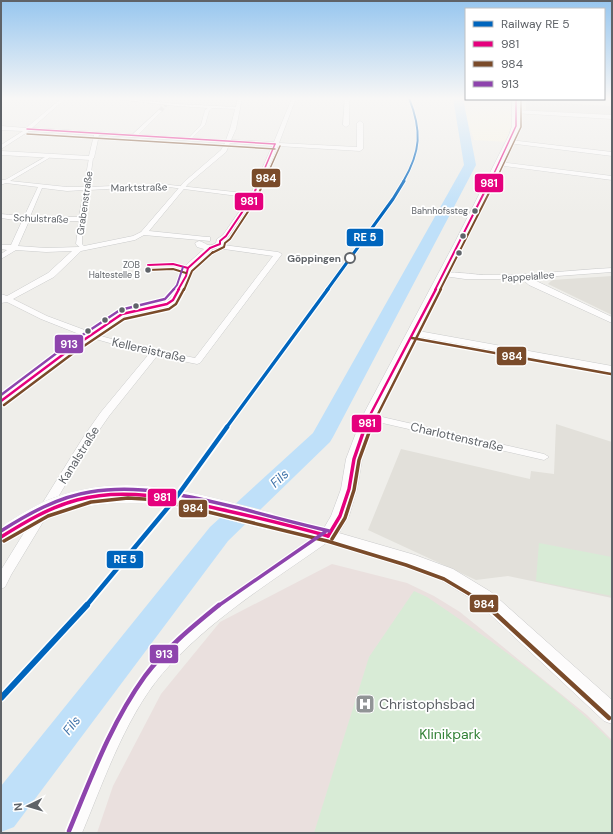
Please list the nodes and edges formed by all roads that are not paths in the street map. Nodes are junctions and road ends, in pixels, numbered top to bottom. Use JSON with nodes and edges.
{"nodes":[{"id":1,"x":18,"y":137,"type":"edge"},
{"id":2,"x":96,"y":137,"type":"edge"},
{"id":3,"x":161,"y":137,"type":"edge"},
{"id":4,"x":230,"y":137,"type":"edge"},
{"id":5,"x":278,"y":137,"type":"edge"},
{"id":6,"x":360,"y":137,"type":"edge"},
{"id":7,"x":512,"y":137,"type":"edge"},
{"id":8,"x":190,"y":139,"type":"joint"},
{"id":9,"x":228,"y":142,"type":"junction"},
{"id":10,"x":510,"y":142,"type":"junction"},
{"id":11,"x":275,"y":144,"type":"junction"},
{"id":12,"x":1,"y":147,"type":"edge"},
{"id":13,"x":1,"y":153,"type":"edge"},
{"id":14,"x":612,"y":154,"type":"edge"},
{"id":15,"x":47,"y":157,"type":"junction"},
{"id":16,"x":91,"y":158,"type":"junction"},
{"id":17,"x":499,"y":164,"type":"junction"},
{"id":18,"x":612,"y":178,"type":"edge"},
{"id":19,"x":2,"y":182,"type":"edge"},
{"id":20,"x":40,"y":187,"type":"junction"},
{"id":21,"x":182,"y":187,"type":"junction"},
{"id":22,"x":86,"y":188,"type":"junction"},
{"id":23,"x":253,"y":196,"type":"junction"},
{"id":24,"x":1,"y":216,"type":"edge"},
{"id":25,"x":81,"y":218,"type":"junction"},
{"id":26,"x":26,"y":219,"type":"junction"},
{"id":27,"x":48,"y":219,"type":"joint"},
{"id":28,"x":143,"y":233,"type":"junction"},
{"id":29,"x":207,"y":239,"type":"junction"},
{"id":30,"x":199,"y":243,"type":"junction"},
{"id":31,"x":216,"y":245,"type":"junction"},
{"id":32,"x":1,"y":247,"type":"edge"},
{"id":33,"x":13,"y":249,"type":"junction"},
{"id":34,"x":81,"y":249,"type":"junction"},
{"id":35,"x":1,"y":257,"type":"edge"},
{"id":36,"x":612,"y":270,"type":"edge"},
{"id":37,"x":444,"y":274,"type":"junction"},
{"id":38,"x":525,"y":278,"type":"junction"},
{"id":39,"x":3,"y":299,"type":"edge"},
{"id":40,"x":612,"y":320,"type":"edge"},
{"id":41,"x":413,"y":333,"type":"junction"},
{"id":42,"x":92,"y":335,"type":"junction"},
{"id":43,"x":155,"y":353,"type":"junction"},
{"id":44,"x":612,"y":369,"type":"edge"},
{"id":45,"x":1,"y":402,"type":"edge"},
{"id":46,"x":370,"y":417,"type":"junction"},
{"id":47,"x":544,"y":456,"type":"dead end"},
{"id":48,"x":7,"y":534,"type":"edge"},
{"id":49,"x":328,"y":536,"type":"junction"},
{"id":50,"x":1,"y":584,"type":"edge"},
{"id":51,"x":612,"y":714,"type":"edge"},
{"id":52,"x":74,"y":833,"type":"edge"}],
"edges":[{"from":1,"to":12,"type":"street"},
{"from":2,"to":16,"type":"street","name":"Grabenstraße"},
{"from":3,"to":8,"type":"street"},
{"from":4,"to":9,"type":"street"},
{"from":5,"to":11,"type":"street"},
{"from":6,"to":11,"type":"street"},
{"from":7,"to":10,"type":"main road"},
{"from":8,"to":9,"type":"street"},
{"from":9,"to":11,"type":"street"},
{"from":9,"to":21,"type":"street"},
{"from":10,"to":14,"type":"street"},
{"from":10,"to":17,"type":"main road"},
{"from":11,"to":23,"type":"street"},
{"from":13,"to":15,"type":"street"},
{"from":15,"to":16,"type":"street"},
{"from":15,"to":19,"type":"street"},
{"from":16,"to":22,"type":"street","name":"Grabenstraße"},
{"from":17,"to":18,"type":"street"},
{"from":17,"to":37,"type":"main road"},
{"from":19,"to":20,"type":"street","name":"Marktstraße"},
{"from":20,"to":22,"type":"street","name":"Marktstraße"},
{"from":20,"to":26,"type":"street"},
{"from":21,"to":22,"type":"street","name":"Marktstraße"},
{"from":21,"to":23,"type":"street","name":"Marktstraße"},
{"from":21,"to":28,"type":"street"},
{"from":22,"to":25,"type":"street","name":"Grabenstraße"},
{"from":23,"to":31,"type":"street"},
{"from":24,"to":26,"type":"street","name":"Schulstraße"},
{"from":25,"to":27,"type":"street","name":"Schulstraße"},
{"from":25,"to":34,"type":"street","name":"Grabenstraße"},
{"from":26,"to":27,"type":"street","name":"Schulstraße"},
{"from":26,"to":33,"type":"street"},
{"from":28,"to":29,"type":"street"},
{"from":28,"to":30,"type":"street"},
{"from":28,"to":34,"type":"street"},
{"from":29,"to":30,"type":"street"},
{"from":29,"to":31,"type":"street"},
{"from":30,"to":31,"type":"street"},
{"from":31,"to":42,"type":"street"},
{"from":31,"to":43,"type":"street","name":"Kellereistraße"},
{"from":32,"to":33,"type":"street"},
{"from":33,"to":34,"type":"street"},
{"from":33,"to":35,"type":"street"},
{"from":34,"to":39,"type":"street","name":"Grabenstraße"},
{"from":36,"to":38,"type":"street","name":"Pappelallee"},
{"from":37,"to":38,"type":"street","name":"Pappelallee"},
{"from":37,"to":41,"type":"main road"},
{"from":38,"to":40,"type":"street"},
{"from":39,"to":42,"type":"street","name":"Kellereistraße"},
{"from":41,"to":44,"type":"street"},
{"from":41,"to":46,"type":"main road"},
{"from":42,"to":43,"type":"street","name":"Kellereistraße"},
{"from":42,"to":45,"type":"street"},
{"from":43,"to":50,"type":"street","name":"Kanalstraße"},
{"from":46,"to":47,"type":"street","name":"Charlottenstraße"},
{"from":46,"to":49,"type":"main road"},
{"from":48,"to":49,"type":"main road","bridge":true},
{"from":49,"to":51,"type":"main road"},
{"from":49,"to":52,"type":"street"}]}
